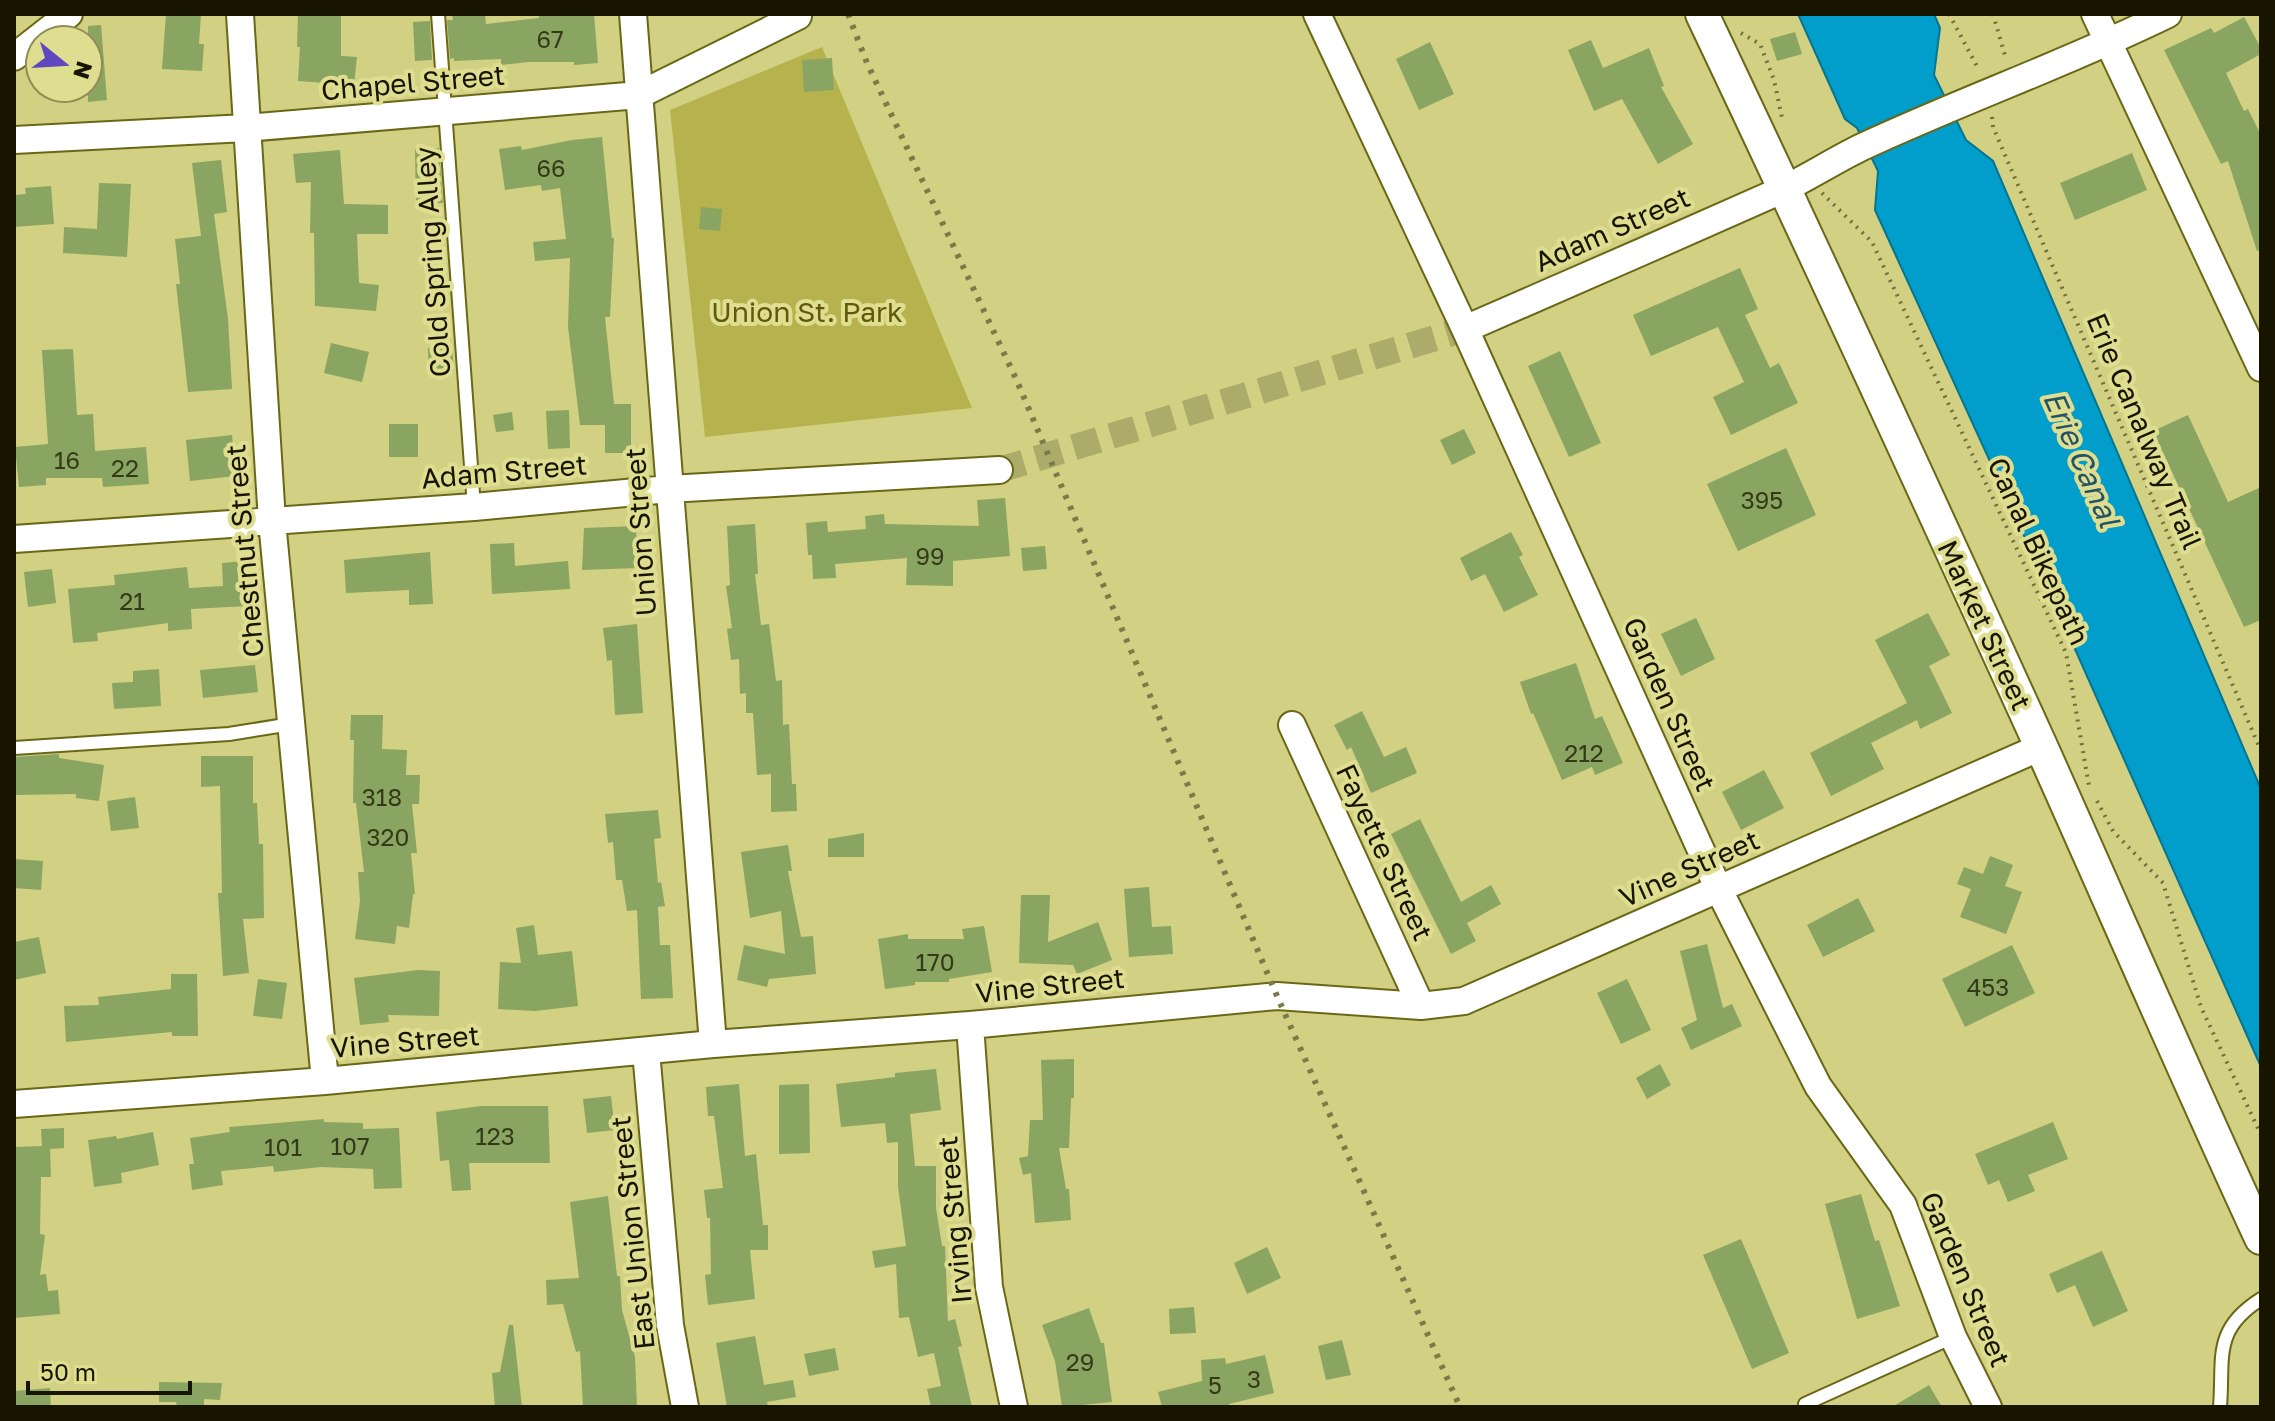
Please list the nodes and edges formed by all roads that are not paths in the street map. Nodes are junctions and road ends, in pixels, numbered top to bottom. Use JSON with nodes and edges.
{"nodes":[{"id":1,"x":69,"y":14,"type":"edge"},
{"id":2,"x":240,"y":14,"type":"edge"},
{"id":3,"x":438,"y":14,"type":"edge"},
{"id":4,"x":633,"y":14,"type":"edge"},
{"id":5,"x":1317,"y":14,"type":"edge"},
{"id":6,"x":1702,"y":14,"type":"edge"},
{"id":7,"x":2095,"y":14,"type":"edge"},
{"id":8,"x":2168,"y":14,"type":"edge"},
{"id":9,"x":798,"y":16,"type":"dead end"},
{"id":10,"x":2108,"y":43,"type":"junction"},
{"id":11,"x":14,"y":57,"type":"edge"},
{"id":12,"x":639,"y":95,"type":"junction"},
{"id":13,"x":445,"y":111,"type":"junction"},
{"id":14,"x":246,"y":128,"type":"junction"},
{"id":15,"x":14,"y":140,"type":"edge"},
{"id":16,"x":1797,"y":182,"type":"junction"},
{"id":17,"x":1465,"y":329,"type":"junction"},
{"id":18,"x":2261,"y":368,"type":"edge"},
{"id":19,"x":999,"y":470,"type":"tunnel mouth"},
{"id":20,"x":669,"y":489,"type":"junction"},
{"id":21,"x":474,"y":507,"type":"junction"},
{"id":22,"x":272,"y":521,"type":"junction"},
{"id":23,"x":14,"y":539,"type":"edge"},
{"id":24,"x":291,"y":724,"type":"junction"},
{"id":25,"x":1292,"y":725,"type":"dead end"},
{"id":26,"x":2041,"y":747,"type":"junction"},
{"id":27,"x":14,"y":748,"type":"edge"},
{"id":28,"x":1719,"y":890,"type":"junction"},
{"id":29,"x":1421,"y":1006,"type":"junction"},
{"id":30,"x":970,"y":1025,"type":"junction"},
{"id":31,"x":713,"y":1044,"type":"junction"},
{"id":32,"x":646,"y":1051,"type":"junction"},
{"id":33,"x":325,"y":1081,"type":"junction"},
{"id":34,"x":14,"y":1104,"type":"edge"},
{"id":35,"x":2261,"y":1238,"type":"edge"},
{"id":36,"x":2261,"y":1299,"type":"edge"},
{"id":37,"x":1953,"y":1337,"type":"junction"},
{"id":38,"x":1805,"y":1404,"type":"dead end"},
{"id":39,"x":685,"y":1407,"type":"edge"},
{"id":40,"x":1014,"y":1407,"type":"edge"},
{"id":41,"x":1988,"y":1407,"type":"edge"},
{"id":42,"x":2220,"y":1407,"type":"edge"}],
"edges":[{"from":1,"to":11,"type":"street"},
{"from":2,"to":14,"type":"street","name":"Chestnut Street"},
{"from":3,"to":13,"type":"lane","name":"Cold Spring Alley"},
{"from":4,"to":12,"type":"street","name":"Union Street"},
{"from":5,"to":17,"type":"street","name":"Garden Street"},
{"from":6,"to":16,"type":"street","name":"Market Street"},
{"from":7,"to":10,"type":"street"},
{"from":8,"to":10,"type":"street","name":"Adam Street"},
{"from":9,"to":12,"type":"street","name":"Chapel Street"},
{"from":10,"to":16,"type":"street","name":"Adam Street"},
{"from":10,"to":18,"type":"street"},
{"from":12,"to":13,"type":"street","name":"Chapel Street"},
{"from":12,"to":20,"type":"street","name":"Union Street"},
{"from":13,"to":14,"type":"street","name":"Chapel Street"},
{"from":13,"to":21,"type":"lane","name":"Cold Spring Alley"},
{"from":14,"to":15,"type":"street","name":"Chapel Street"},
{"from":14,"to":22,"type":"street","name":"Chestnut Street"},
{"from":16,"to":17,"type":"street","name":"Adam Street"},
{"from":16,"to":26,"type":"street","name":"Market Street"},
{"from":17,"to":28,"type":"street","name":"Garden Street"},
{"from":19,"to":20,"type":"street","name":"Adam Street"},
{"from":20,"to":21,"type":"street","name":"Adam Street"},
{"from":20,"to":31,"type":"street","name":"Union Street"},
{"from":21,"to":22,"type":"street","name":"Adam Street"},
{"from":22,"to":23,"type":"street","name":"Adam Street"},
{"from":22,"to":24,"type":"street","name":"Chestnut Street"},
{"from":24,"to":27,"type":"lane"},
{"from":24,"to":33,"type":"street","name":"Chestnut Street"},
{"from":25,"to":29,"type":"street","name":"Fayette Street"},
{"from":26,"to":28,"type":"street","name":"Vine Street"},
{"from":26,"to":35,"type":"street","name":"Market Street"},
{"from":28,"to":29,"type":"street","name":"Vine Street"},
{"from":28,"to":37,"type":"street","name":"Garden Street"},
{"from":29,"to":30,"type":"street","name":"Vine Street"},
{"from":30,"to":31,"type":"street","name":"Vine Street"},
{"from":30,"to":40,"type":"street","name":"Irving Street"},
{"from":31,"to":32,"type":"street","name":"Vine Street"},
{"from":32,"to":33,"type":"street","name":"Vine Street"},
{"from":32,"to":39,"type":"street","name":"East Union Street"},
{"from":33,"to":34,"type":"street","name":"Vine Street"},
{"from":36,"to":42,"type":"lane"},
{"from":37,"to":38,"type":"lane"},
{"from":37,"to":41,"type":"street","name":"Garden Street"}]}
